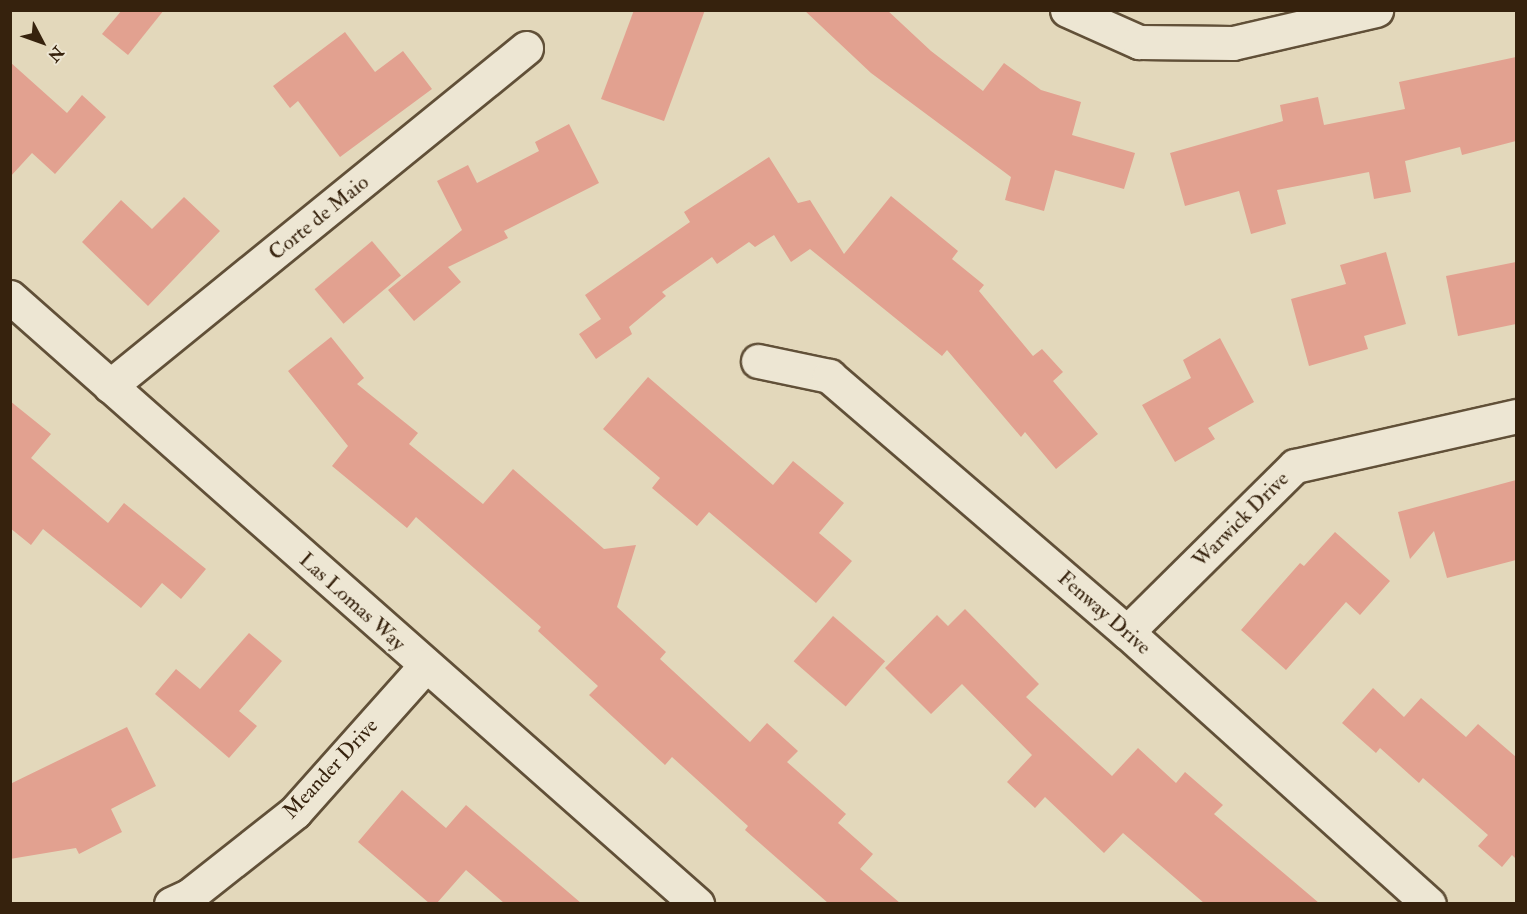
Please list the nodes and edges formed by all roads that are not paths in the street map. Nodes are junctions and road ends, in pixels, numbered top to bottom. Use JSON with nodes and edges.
{"nodes":[{"id":1,"x":1067,"y":10,"type":"edge"},
{"id":2,"x":1376,"y":10,"type":"edge"},
{"id":3,"x":526,"y":48,"type":"dead end"},
{"id":4,"x":10,"y":297,"type":"edge"},
{"id":5,"x":758,"y":361,"type":"dead end"},
{"id":6,"x":110,"y":386,"type":"junction"},
{"id":7,"x":1516,"y":416,"type":"edge"},
{"id":8,"x":1127,"y":632,"type":"junction"},
{"id":9,"x":425,"y":666,"type":"junction"},
{"id":10,"x":171,"y":903,"type":"edge"},
{"id":11,"x":697,"y":903,"type":"edge"},
{"id":12,"x":1429,"y":903,"type":"edge"}],
"edges":[{"from":1,"to":2,"type":"street"},
{"from":3,"to":6,"type":"street","name":"Corte de Maio"},
{"from":4,"to":6,"type":"street","name":"Las Lomas Way"},
{"from":5,"to":8,"type":"street","name":"Fenway Drive"},
{"from":6,"to":9,"type":"street","name":"Las Lomas Way"},
{"from":7,"to":8,"type":"street","name":"Warwick Drive"},
{"from":8,"to":12,"type":"street","name":"Fenway Drive"},
{"from":9,"to":10,"type":"street","name":"Meander Drive"},
{"from":9,"to":11,"type":"street","name":"Las Lomas Way"}]}
